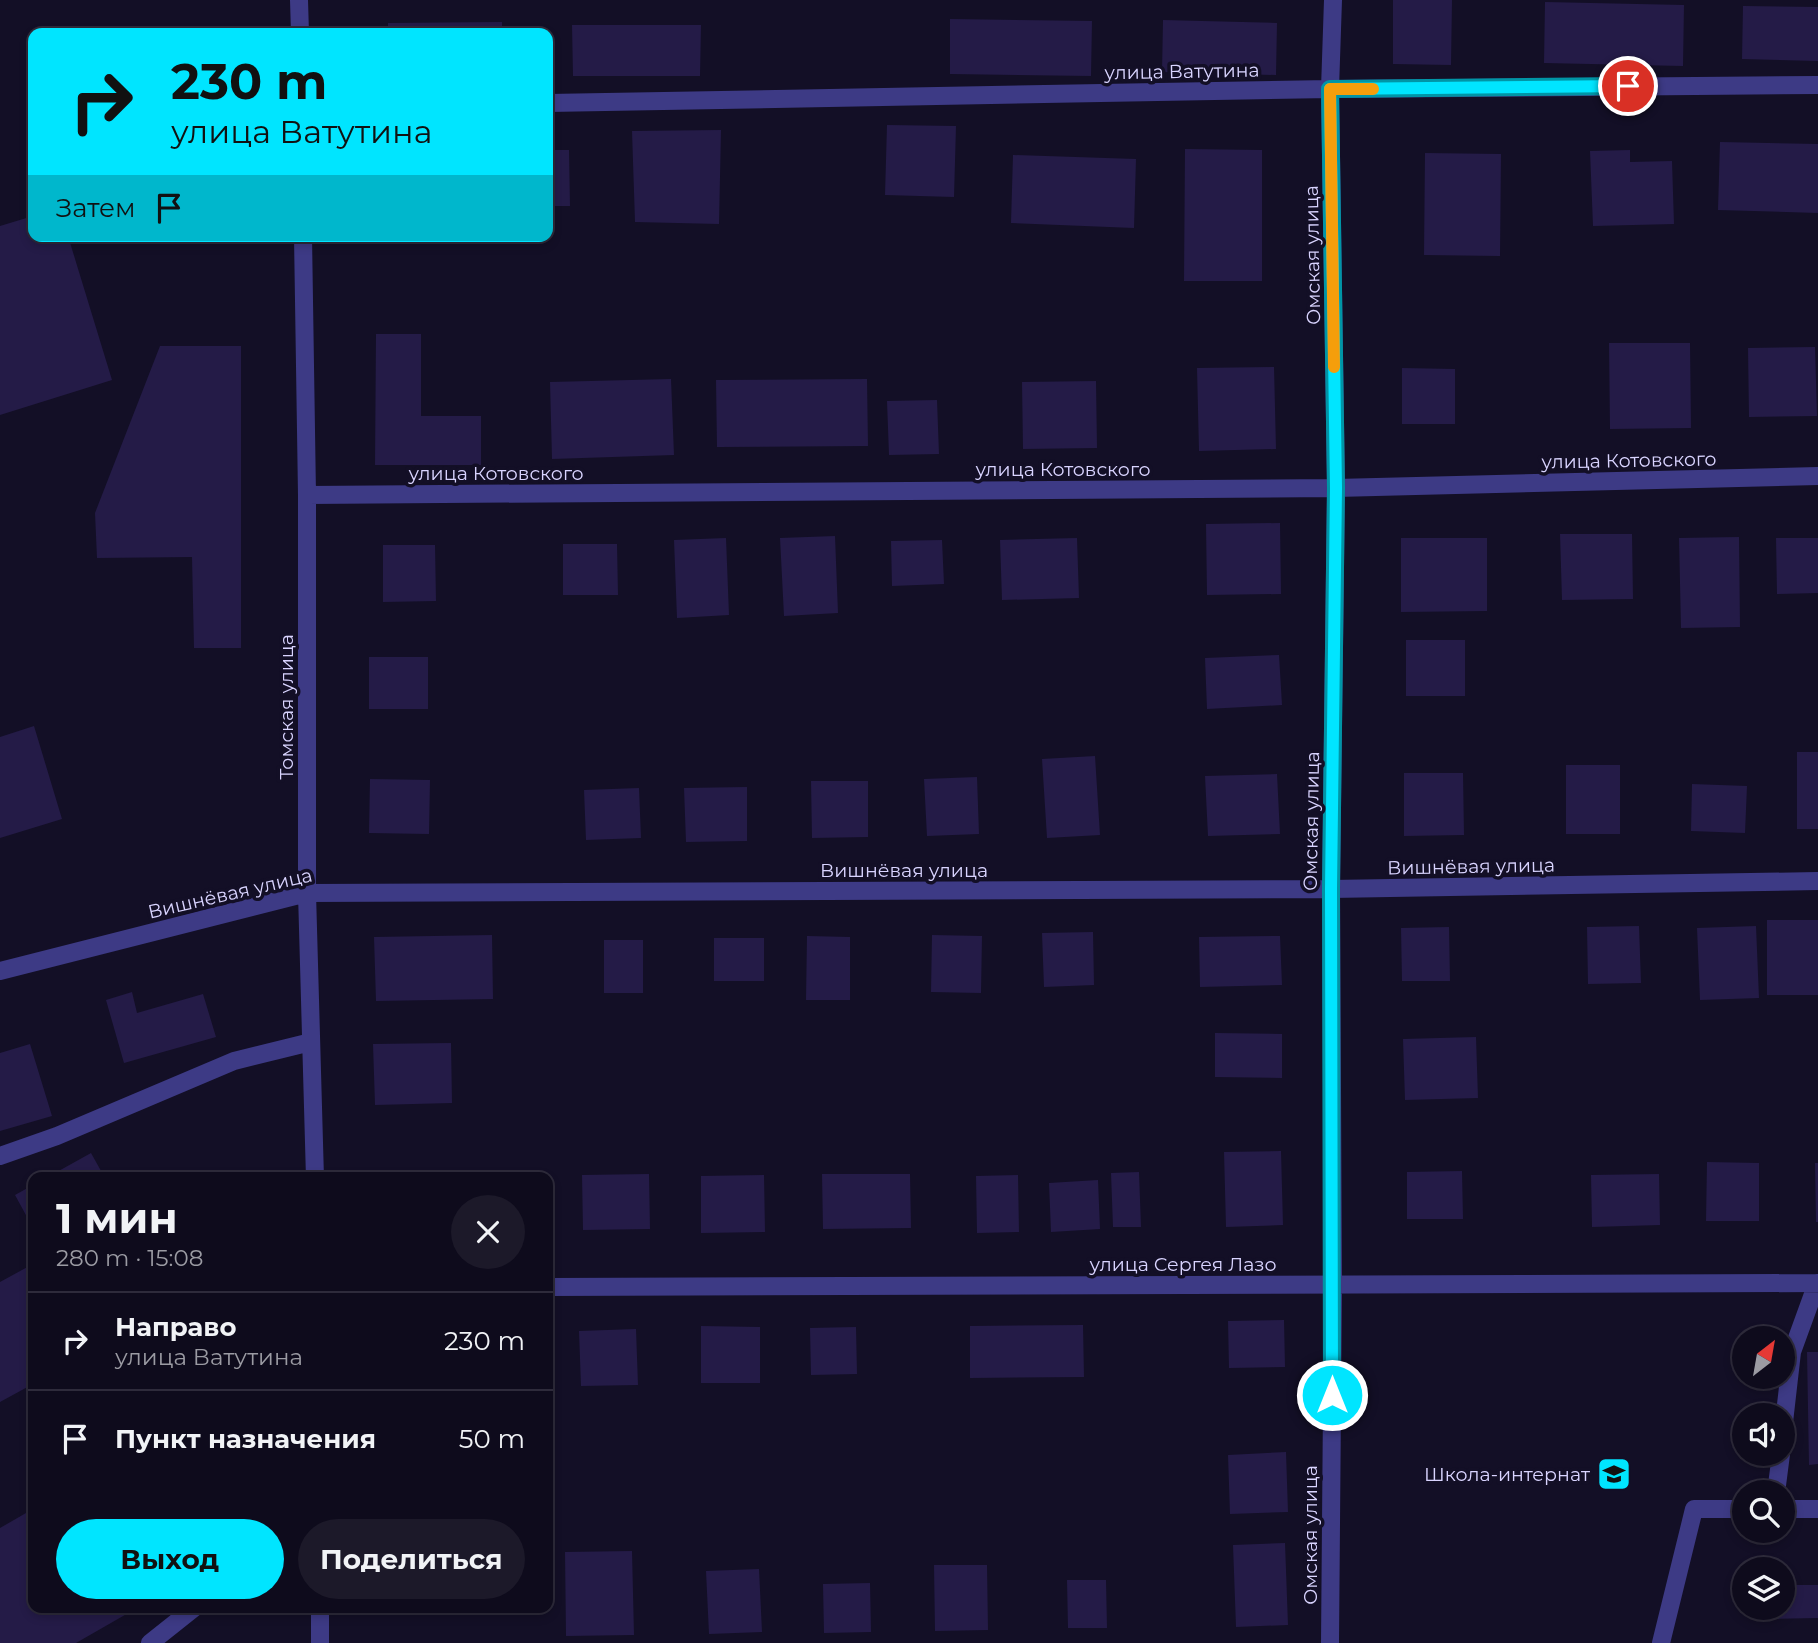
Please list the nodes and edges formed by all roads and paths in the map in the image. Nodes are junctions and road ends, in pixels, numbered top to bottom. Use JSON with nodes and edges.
{"nodes":[{"id":1,"x":299,"y":0,"type":"edge"},
{"id":2,"x":1333,"y":0,"type":"edge"},
{"id":3,"x":300,"y":28,"type":"edge"},
{"id":4,"x":1818,"y":85,"type":"edge"},
{"id":5,"x":1330,"y":89,"type":"junction"},
{"id":6,"x":553,"y":103,"type":"edge"},
{"id":7,"x":303,"y":242,"type":"edge"},
{"id":8,"x":1818,"y":476,"type":"edge"},
{"id":9,"x":1336,"y":488,"type":"junction"},
{"id":10,"x":307,"y":495,"type":"junction"},
{"id":11,"x":1818,"y":881,"type":"edge"},
{"id":12,"x":1331,"y":889,"type":"junction"},
{"id":13,"x":307,"y":893,"type":"junction"},
{"id":14,"x":0,"y":971,"type":"edge"},
{"id":15,"x":311,"y":1042,"type":"junction"},
{"id":16,"x":0,"y":1156,"type":"edge"},
{"id":17,"x":315,"y":1172,"type":"edge"},
{"id":18,"x":1817,"y":1283,"type":"edge"},
{"id":19,"x":1333,"y":1285,"type":"junction"},
{"id":20,"x":553,"y":1287,"type":"edge"},
{"id":21,"x":1786,"y":1403,"type":"edge"},
{"id":22,"x":1732,"y":1509,"type":"edge"},
{"id":23,"x":1795,"y":1509,"type":"edge"},
{"id":24,"x":1818,"y":1510,"type":"edge"},
{"id":25,"x":188,"y":1613,"type":"edge"},
{"id":26,"x":320,"y":1613,"type":"edge"},
{"id":27,"x":150,"y":1643,"type":"edge"},
{"id":28,"x":320,"y":1643,"type":"edge"},
{"id":29,"x":1330,"y":1643,"type":"edge"},
{"id":30,"x":1661,"y":1643,"type":"edge"}],
"edges":[{"from":1,"to":3,"type":"street"},
{"from":2,"to":5,"type":"street","name":"Омская улица"},
{"from":4,"to":5,"type":"street","name":"улица Ватутина"},
{"from":5,"to":6,"type":"street","name":"улица Ватутина"},
{"from":5,"to":9,"type":"street","name":"Омская улица"},
{"from":7,"to":10,"type":"street","name":"Томская улица"},
{"from":8,"to":9,"type":"street","name":"улица Котовского"},
{"from":9,"to":10,"type":"street","name":"улица Котовского"},
{"from":9,"to":12,"type":"street","name":"Омская улица"},
{"from":10,"to":13,"type":"street","name":"Томская улица"},
{"from":11,"to":12,"type":"street","name":"Вишнёвая улица"},
{"from":12,"to":13,"type":"street","name":"Вишнёвая улица"},
{"from":12,"to":19,"type":"street","name":"Омская улица"},
{"from":13,"to":14,"type":"street","name":"Вишнёвая улица"},
{"from":13,"to":15,"type":"street","name":"Томская улица"},
{"from":15,"to":16,"type":"street"},
{"from":15,"to":17,"type":"street","name":"Томская улица"},
{"from":18,"to":19,"type":"street","name":"улица Сергея Лазо"},
{"from":18,"to":21,"type":"street"},
{"from":19,"to":20,"type":"street","name":"улица Сергея Лазо"},
{"from":19,"to":29,"type":"street","name":"Омская улица"},
{"from":22,"to":30,"type":"street"},
{"from":23,"to":24,"type":"street"},
{"from":25,"to":27,"type":"street"},
{"from":26,"to":28,"type":"street"}]}
